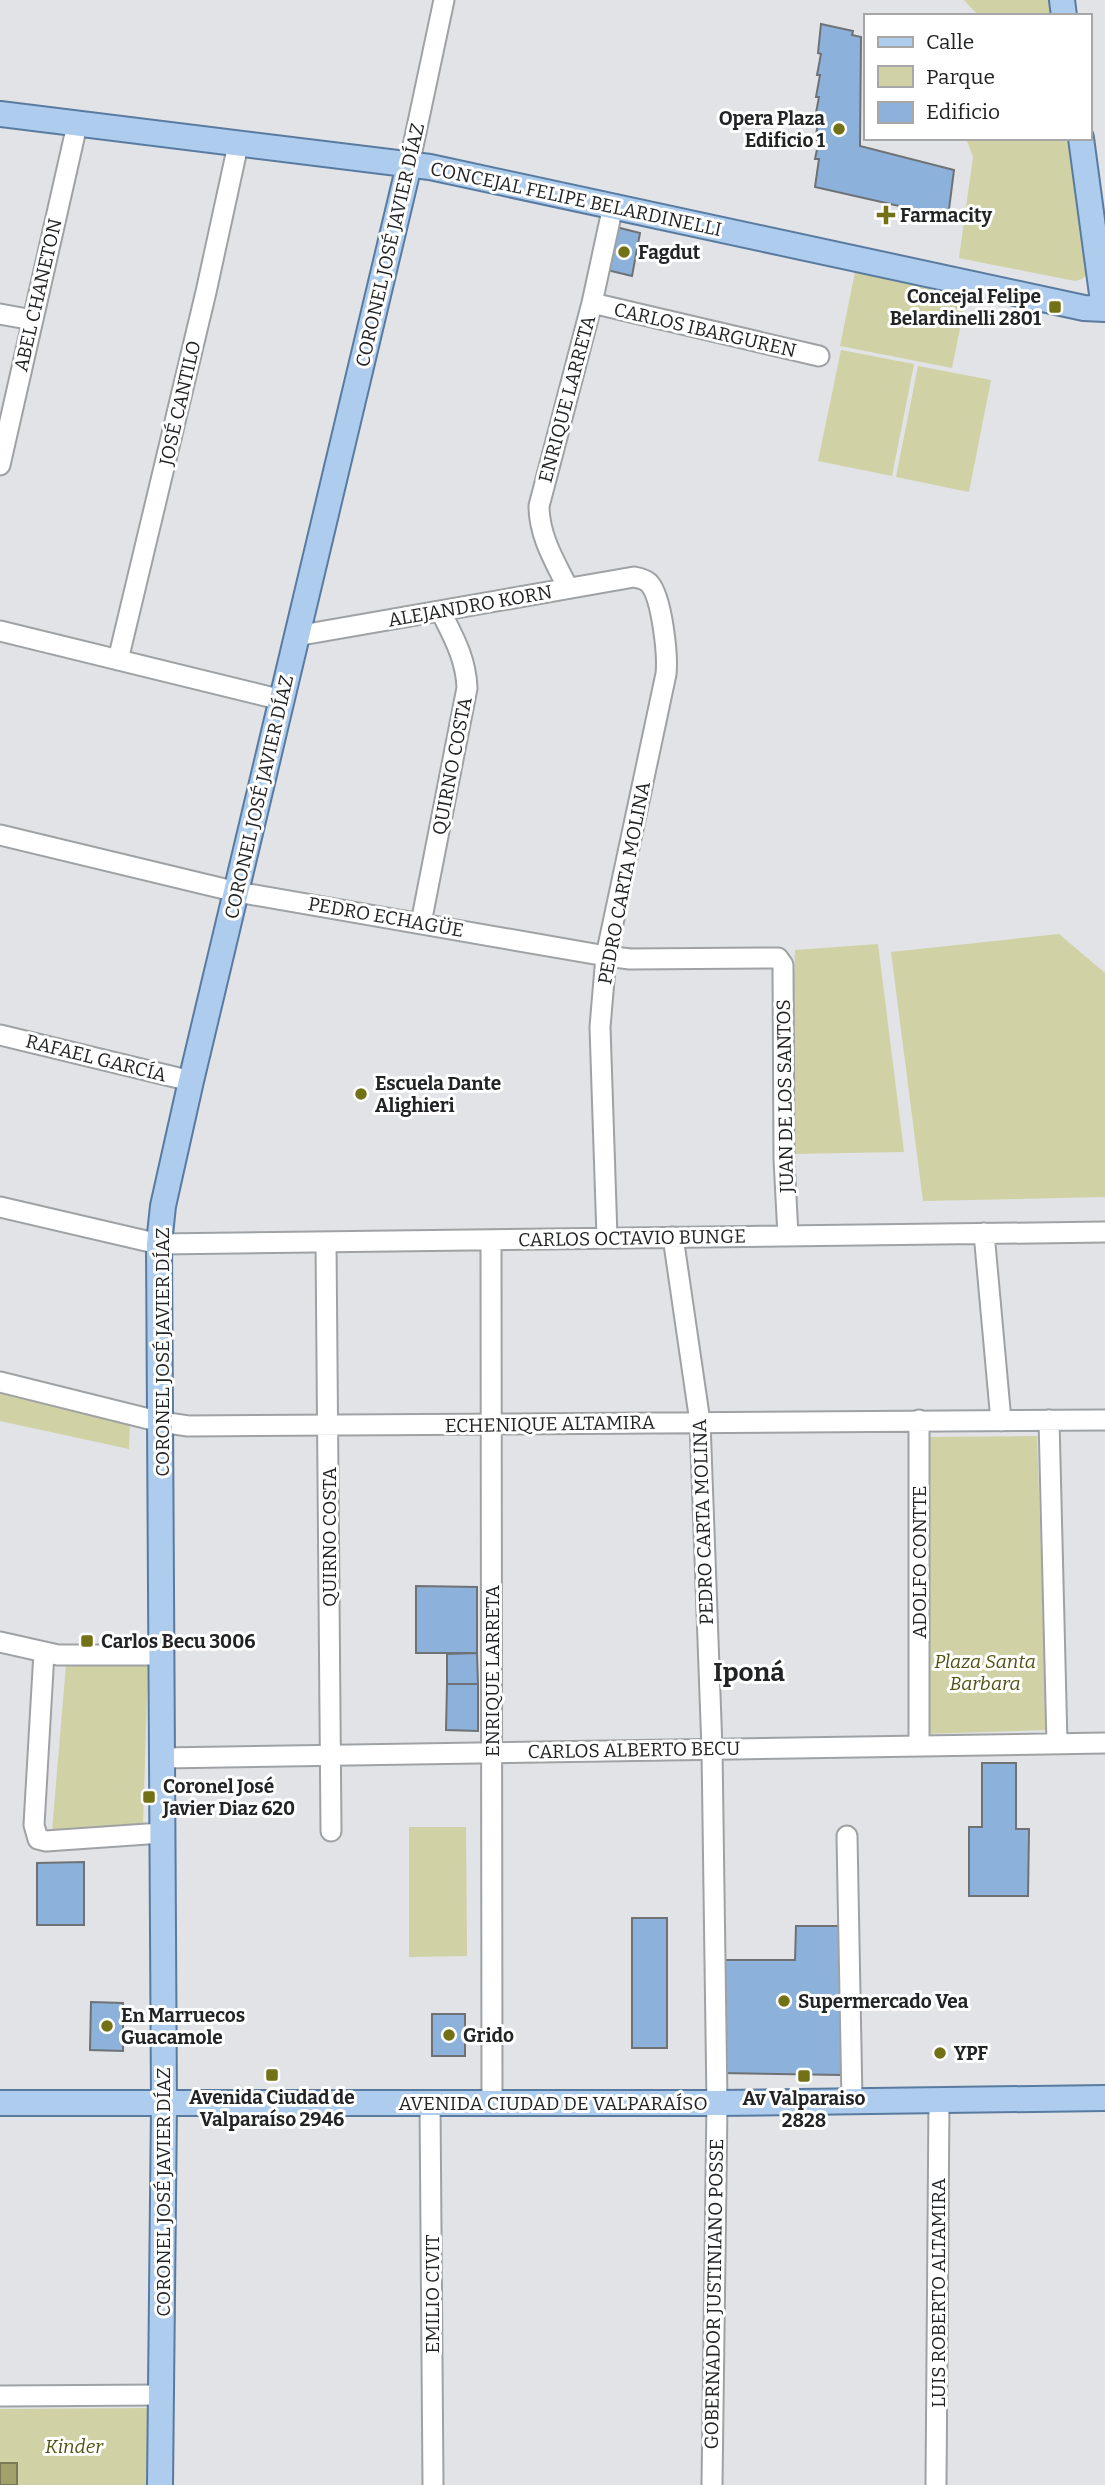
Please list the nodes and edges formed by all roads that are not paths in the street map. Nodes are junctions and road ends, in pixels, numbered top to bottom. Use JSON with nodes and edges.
{"nodes":[{"id":1,"x":444,"y":0,"type":"edge"},
{"id":2,"x":0,"y":114,"type":"edge"},
{"id":3,"x":77,"y":125,"type":"junction"},
{"id":4,"x":1081,"y":140,"type":"edge"},
{"id":5,"x":238,"y":145,"type":"junction"},
{"id":6,"x":409,"y":165,"type":"junction"},
{"id":7,"x":613,"y":206,"type":"junction"},
{"id":8,"x":592,"y":303,"type":"junction"},
{"id":9,"x":1105,"y":311,"type":"edge"},
{"id":10,"x":0,"y":314,"type":"edge"},
{"id":11,"x":33,"y":320,"type":"junction"},
{"id":12,"x":819,"y":356,"type":"dead end"},
{"id":13,"x":0,"y":465,"type":"edge"},
{"id":14,"x":643,"y":579,"type":"joint"},
{"id":15,"x":568,"y":588,"type":"junction"},
{"id":16,"x":441,"y":612,"type":"junction"},
{"id":17,"x":0,"y":631,"type":"edge"},
{"id":18,"x":296,"y":636,"type":"junction"},
{"id":19,"x":118,"y":660,"type":"junction"},
{"id":20,"x":282,"y":701,"type":"junction"},
{"id":21,"x":0,"y":835,"type":"edge"},
{"id":22,"x":237,"y":892,"type":"junction"},
{"id":23,"x":421,"y":923,"type":"junction"},
{"id":24,"x":606,"y":956,"type":"junction"},
{"id":25,"x":778,"y":958,"type":"joint"},
{"id":26,"x":0,"y":1035,"type":"edge"},
{"id":27,"x":191,"y":1081,"type":"junction"},
{"id":28,"x":0,"y":1208,"type":"edge"},
{"id":29,"x":1105,"y":1232,"type":"edge"},
{"id":30,"x":984,"y":1233,"type":"junction"},
{"id":31,"x":788,"y":1236,"type":"junction"},
{"id":32,"x":607,"y":1237,"type":"junction"},
{"id":33,"x":673,"y":1237,"type":"junction"},
{"id":34,"x":491,"y":1240,"type":"junction"},
{"id":35,"x":326,"y":1242,"type":"junction"},
{"id":36,"x":159,"y":1244,"type":"junction"},
{"id":37,"x":0,"y":1382,"type":"edge"},
{"id":38,"x":919,"y":1420,"type":"junction"},
{"id":39,"x":1002,"y":1420,"type":"junction"},
{"id":40,"x":1049,"y":1420,"type":"junction"},
{"id":41,"x":1105,"y":1420,"type":"edge"},
{"id":42,"x":161,"y":1422,"type":"junction"},
{"id":43,"x":700,"y":1422,"type":"junction"},
{"id":44,"x":328,"y":1425,"type":"junction"},
{"id":45,"x":492,"y":1425,"type":"junction"},
{"id":46,"x":0,"y":1642,"type":"edge"},
{"id":47,"x":44,"y":1652,"type":"junction"},
{"id":48,"x":162,"y":1655,"type":"junction"},
{"id":49,"x":1105,"y":1743,"type":"edge"},
{"id":50,"x":1057,"y":1744,"type":"junction"},
{"id":51,"x":919,"y":1746,"type":"junction"},
{"id":52,"x":712,"y":1749,"type":"junction"},
{"id":53,"x":492,"y":1752,"type":"junction"},
{"id":54,"x":331,"y":1755,"type":"junction"},
{"id":55,"x":162,"y":1758,"type":"junction"},
{"id":56,"x":331,"y":1831,"type":"dead end"},
{"id":57,"x":162,"y":1833,"type":"junction"},
{"id":58,"x":847,"y":1836,"type":"dead end"},
{"id":59,"x":1105,"y":2098,"type":"edge"},
{"id":60,"x":939,"y":2100,"type":"junction"},
{"id":61,"x":852,"y":2101,"type":"junction"},
{"id":62,"x":0,"y":2103,"type":"edge"},
{"id":63,"x":430,"y":2103,"type":"junction"},
{"id":64,"x":492,"y":2103,"type":"junction"},
{"id":65,"x":717,"y":2103,"type":"junction"},
{"id":66,"x":164,"y":2104,"type":"junction"},
{"id":67,"x":161,"y":2395,"type":"junction"},
{"id":68,"x":0,"y":2396,"type":"edge"},
{"id":69,"x":160,"y":2485,"type":"edge"},
{"id":70,"x":433,"y":2485,"type":"edge"},
{"id":71,"x":712,"y":2485,"type":"edge"},
{"id":72,"x":936,"y":2485,"type":"edge"}],
"edges":[{"from":1,"to":6,"type":"street","name":"CORONEL JOSÉ JAVIER DÍAZ"},
{"from":2,"to":3,"type":"main road","name":"CONCEJAL FELIPE BELARDINELLI"},
{"from":3,"to":5,"type":"main road","name":"CONCEJAL FELIPE BELARDINELLI"},
{"from":3,"to":11,"type":"street","name":"ABEL CHANETON"},
{"from":4,"to":9,"type":"main road"},
{"from":5,"to":6,"type":"main road","name":"CONCEJAL FELIPE BELARDINELLI"},
{"from":5,"to":19,"type":"street","name":"JOSÉ CANTILO"},
{"from":6,"to":7,"type":"main road","name":"CONCEJAL FELIPE BELARDINELLI"},
{"from":6,"to":18,"type":"main road","name":"CORONEL JOSÉ JAVIER DÍAZ"},
{"from":7,"to":8,"type":"street","name":"ENRIQUE LARRETA"},
{"from":7,"to":9,"type":"main road","name":"CONCEJAL FELIPE BELARDINELLI"},
{"from":8,"to":12,"type":"street","name":"CARLOS IBARGUREN"},
{"from":8,"to":15,"type":"street","name":"ENRIQUE LARRETA"},
{"from":10,"to":11,"type":"street"},
{"from":11,"to":13,"type":"street","name":"ABEL CHANETON"},
{"from":14,"to":15,"type":"street","name":"ALEJANDRO KORN"},
{"from":14,"to":24,"type":"street","name":"PEDRO CARTA MOLINA"},
{"from":15,"to":16,"type":"street","name":"ALEJANDRO KORN"},
{"from":16,"to":18,"type":"street","name":"ALEJANDRO KORN"},
{"from":16,"to":23,"type":"street","name":"QUIRNO COSTA"},
{"from":17,"to":19,"type":"street"},
{"from":18,"to":20,"type":"main road","name":"CORONEL JOSÉ JAVIER DÍAZ"},
{"from":19,"to":20,"type":"street"},
{"from":20,"to":22,"type":"main road","name":"CORONEL JOSÉ JAVIER DÍAZ"},
{"from":21,"to":22,"type":"street","name":"PEDRO ECHAGÜE"},
{"from":22,"to":23,"type":"street","name":"PEDRO ECHAGÜE"},
{"from":22,"to":27,"type":"main road","name":"CORONEL JOSÉ JAVIER DÍAZ"},
{"from":23,"to":24,"type":"street","name":"PEDRO ECHAGÜE"},
{"from":24,"to":25,"type":"street","name":"PEDRO ECHAGÜE"},
{"from":24,"to":32,"type":"street","name":"PEDRO CARTA MOLINA"},
{"from":25,"to":31,"type":"street","name":"JUAN DE LOS SANTOS"},
{"from":26,"to":27,"type":"street","name":"RAFAEL GARCÍA"},
{"from":27,"to":36,"type":"main road","name":"CORONEL JOSÉ JAVIER DÍAZ"},
{"from":28,"to":36,"type":"street","name":"CARLOS OCTAVIO BUNGE"},
{"from":29,"to":30,"type":"street","name":"CARLOS OCTAVIO BUNGE"},
{"from":30,"to":31,"type":"street","name":"CARLOS OCTAVIO BUNGE"},
{"from":30,"to":39,"type":"street"},
{"from":31,"to":33,"type":"street","name":"CARLOS OCTAVIO BUNGE"},
{"from":32,"to":33,"type":"street","name":"CARLOS OCTAVIO BUNGE"},
{"from":32,"to":34,"type":"street","name":"CARLOS OCTAVIO BUNGE"},
{"from":33,"to":43,"type":"street","name":"PEDRO CARTA MOLINA"},
{"from":34,"to":35,"type":"street","name":"CARLOS OCTAVIO BUNGE"},
{"from":34,"to":45,"type":"street","name":"ENRIQUE LARRETA"},
{"from":35,"to":36,"type":"street","name":"CARLOS OCTAVIO BUNGE"},
{"from":35,"to":44,"type":"street","name":"QUIRNO COSTA"},
{"from":36,"to":42,"type":"main road","name":"CORONEL JOSÉ JAVIER DÍAZ"},
{"from":37,"to":42,"type":"street","name":"ECHENIQUE ALTAMIRA"},
{"from":38,"to":39,"type":"street","name":"ECHENIQUE ALTAMIRA"},
{"from":38,"to":43,"type":"street","name":"ECHENIQUE ALTAMIRA"},
{"from":38,"to":51,"type":"street","name":"ADOLFO CONTTE"},
{"from":39,"to":40,"type":"street","name":"ECHENIQUE ALTAMIRA"},
{"from":40,"to":41,"type":"street","name":"ECHENIQUE ALTAMIRA"},
{"from":40,"to":50,"type":"street"},
{"from":42,"to":44,"type":"street","name":"ECHENIQUE ALTAMIRA"},
{"from":42,"to":48,"type":"main road","name":"CORONEL JOSÉ JAVIER DÍAZ"},
{"from":43,"to":45,"type":"street","name":"ECHENIQUE ALTAMIRA"},
{"from":43,"to":52,"type":"street","name":"PEDRO CARTA MOLINA"},
{"from":44,"to":45,"type":"street","name":"ECHENIQUE ALTAMIRA"},
{"from":44,"to":54,"type":"street","name":"QUIRNO COSTA"},
{"from":45,"to":53,"type":"street","name":"ENRIQUE LARRETA"},
{"from":46,"to":47,"type":"street"},
{"from":47,"to":48,"type":"street"},
{"from":47,"to":57,"type":"street"},
{"from":48,"to":55,"type":"main road","name":"CORONEL JOSÉ JAVIER DÍAZ"},
{"from":49,"to":50,"type":"street","name":"CARLOS ALBERTO BECU"},
{"from":50,"to":51,"type":"street","name":"CARLOS ALBERTO BECU"},
{"from":51,"to":52,"type":"street","name":"CARLOS ALBERTO BECU"},
{"from":52,"to":53,"type":"street","name":"CARLOS ALBERTO BECU"},
{"from":52,"to":65,"type":"street","name":"PEDRO CARTA MOLINA"},
{"from":53,"to":54,"type":"street","name":"CARLOS ALBERTO BECU"},
{"from":53,"to":64,"type":"street","name":"ENRIQUE LARRETA"},
{"from":54,"to":55,"type":"street","name":"CARLOS ALBERTO BECU"},
{"from":54,"to":56,"type":"street","name":"QUIRNO COSTA"},
{"from":55,"to":57,"type":"main road","name":"CORONEL JOSÉ JAVIER DÍAZ"},
{"from":57,"to":66,"type":"main road","name":"CORONEL JOSÉ JAVIER DÍAZ"},
{"from":58,"to":61,"type":"street"},
{"from":59,"to":60,"type":"main road","name":"AVENIDA CIUDAD DE VALPARAÍSO"},
{"from":60,"to":61,"type":"main road","name":"AVENIDA CIUDAD DE VALPARAÍSO"},
{"from":60,"to":72,"type":"street","name":"LUIS ROBERTO ALTAMIRA"},
{"from":61,"to":65,"type":"main road","name":"AVENIDA CIUDAD DE VALPARAÍSO"},
{"from":62,"to":66,"type":"main road","name":"AVENIDA CIUDAD DE VALPARAÍSO"},
{"from":63,"to":64,"type":"main road","name":"AVENIDA CIUDAD DE VALPARAÍSO"},
{"from":63,"to":66,"type":"main road","name":"AVENIDA CIUDAD DE VALPARAÍSO"},
{"from":63,"to":70,"type":"street","name":"EMILIO CIVIT"},
{"from":64,"to":65,"type":"main road","name":"AVENIDA CIUDAD DE VALPARAÍSO"},
{"from":65,"to":71,"type":"street","name":"GOBERNADOR JUSTINIANO POSSE"},
{"from":66,"to":67,"type":"main road","name":"CORONEL JOSÉ JAVIER DÍAZ"},
{"from":67,"to":68,"type":"street"},
{"from":67,"to":69,"type":"main road","name":"CORONEL JOSÉ JAVIER DÍAZ"}]}
